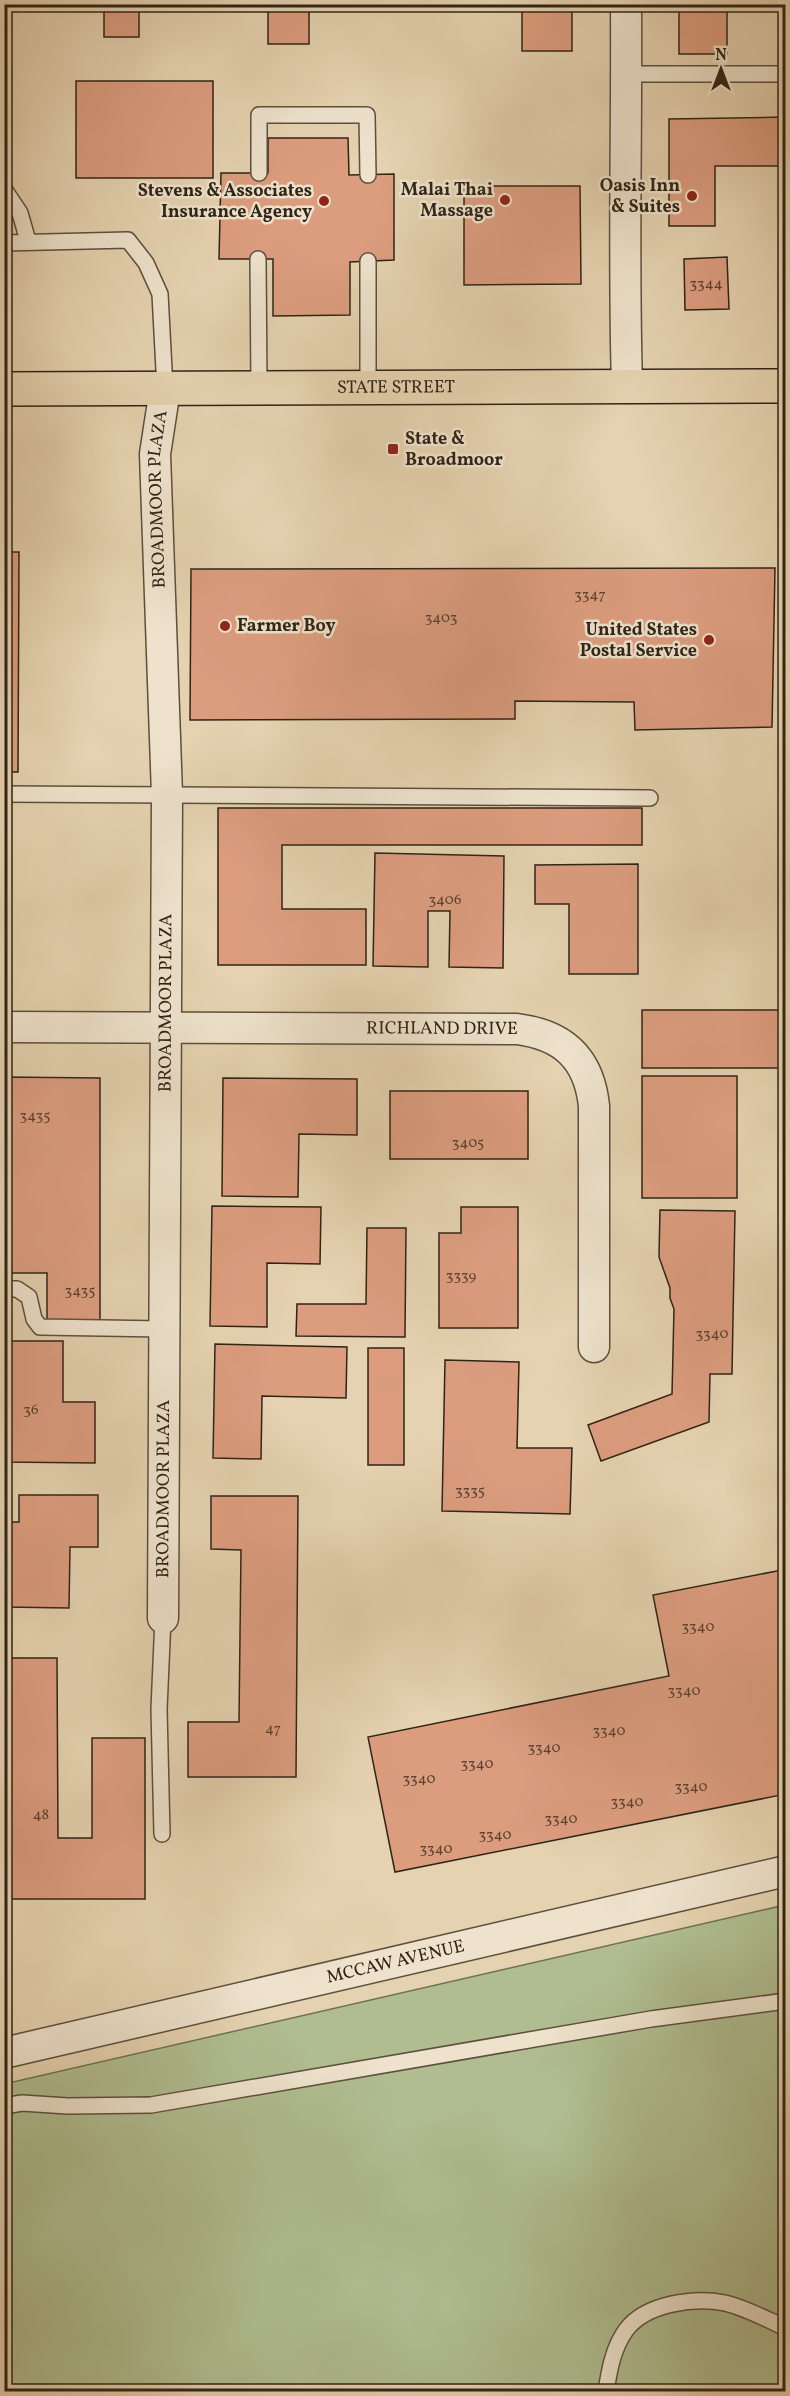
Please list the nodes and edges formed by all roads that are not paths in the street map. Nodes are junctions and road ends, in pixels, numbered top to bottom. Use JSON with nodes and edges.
{"nodes":[{"id":1,"x":626,"y":4,"type":"edge"},
{"id":2,"x":626,"y":74,"type":"junction"},
{"id":3,"x":786,"y":74,"type":"edge"},
{"id":4,"x":259,"y":173,"type":"dead end"},
{"id":5,"x":368,"y":175,"type":"dead end"},
{"id":6,"x":4,"y":189,"type":"edge"},
{"id":7,"x":28,"y":241,"type":"junction"},
{"id":8,"x":4,"y":243,"type":"edge"},
{"id":9,"x":258,"y":259,"type":"dead end"},
{"id":10,"x":368,"y":261,"type":"dead end"},
{"id":11,"x":627,"y":385,"type":"junction"},
{"id":12,"x":786,"y":386,"type":"edge"},
{"id":13,"x":259,"y":388,"type":"junction"},
{"id":14,"x":368,"y":388,"type":"junction"},
{"id":15,"x":4,"y":389,"type":"edge"},
{"id":16,"x":165,"y":389,"type":"junction"},
{"id":17,"x":4,"y":794,"type":"edge"},
{"id":18,"x":167,"y":795,"type":"junction"},
{"id":19,"x":650,"y":798,"type":"dead end"},
{"id":20,"x":4,"y":1027,"type":"edge"},
{"id":21,"x":166,"y":1028,"type":"junction"},
{"id":22,"x":4,"y":1289,"type":"edge"},
{"id":23,"x":164,"y":1329,"type":"junction"},
{"id":24,"x":594,"y":1347,"type":"dead end"},
{"id":25,"x":163,"y":1618,"type":"joint"},
{"id":26,"x":162,"y":1834,"type":"dead end"},
{"id":27,"x":786,"y":1871,"type":"edge"},
{"id":28,"x":786,"y":2001,"type":"edge"},
{"id":29,"x":4,"y":2053,"type":"edge"},
{"id":30,"x":4,"y":2106,"type":"edge"},
{"id":31,"x":786,"y":2328,"type":"edge"},
{"id":32,"x":606,"y":2391,"type":"edge"}],
"edges":[{"from":1,"to":2,"type":"street"},
{"from":2,"to":3,"type":"lane"},
{"from":2,"to":11,"type":"street"},
{"from":4,"to":5,"type":"lane"},
{"from":6,"to":7,"type":"lane"},
{"from":7,"to":8,"type":"lane"},
{"from":7,"to":16,"type":"lane"},
{"from":9,"to":13,"type":"lane"},
{"from":10,"to":14,"type":"lane"},
{"from":11,"to":12,"type":"main road","name":"STATE STREET"},
{"from":11,"to":14,"type":"main road","name":"STATE STREET"},
{"from":13,"to":14,"type":"main road","name":"STATE STREET"},
{"from":13,"to":16,"type":"main road","name":"STATE STREET"},
{"from":15,"to":16,"type":"main road","name":"STATE STREET"},
{"from":16,"to":18,"type":"street","name":"BROADMOOR PLAZA"},
{"from":17,"to":18,"type":"lane"},
{"from":18,"to":19,"type":"lane"},
{"from":18,"to":21,"type":"street","name":"BROADMOOR PLAZA"},
{"from":20,"to":21,"type":"street","name":"RICHLAND DRIVE"},
{"from":21,"to":23,"type":"street","name":"BROADMOOR PLAZA"},
{"from":21,"to":24,"type":"street","name":"RICHLAND DRIVE"},
{"from":22,"to":23,"type":"lane"},
{"from":23,"to":25,"type":"street","name":"BROADMOOR PLAZA"},
{"from":25,"to":26,"type":"lane"},
{"from":27,"to":29,"type":"street","name":"MCCAW AVENUE"},
{"from":28,"to":30,"type":"lane"},
{"from":31,"to":32,"type":"lane"}]}
